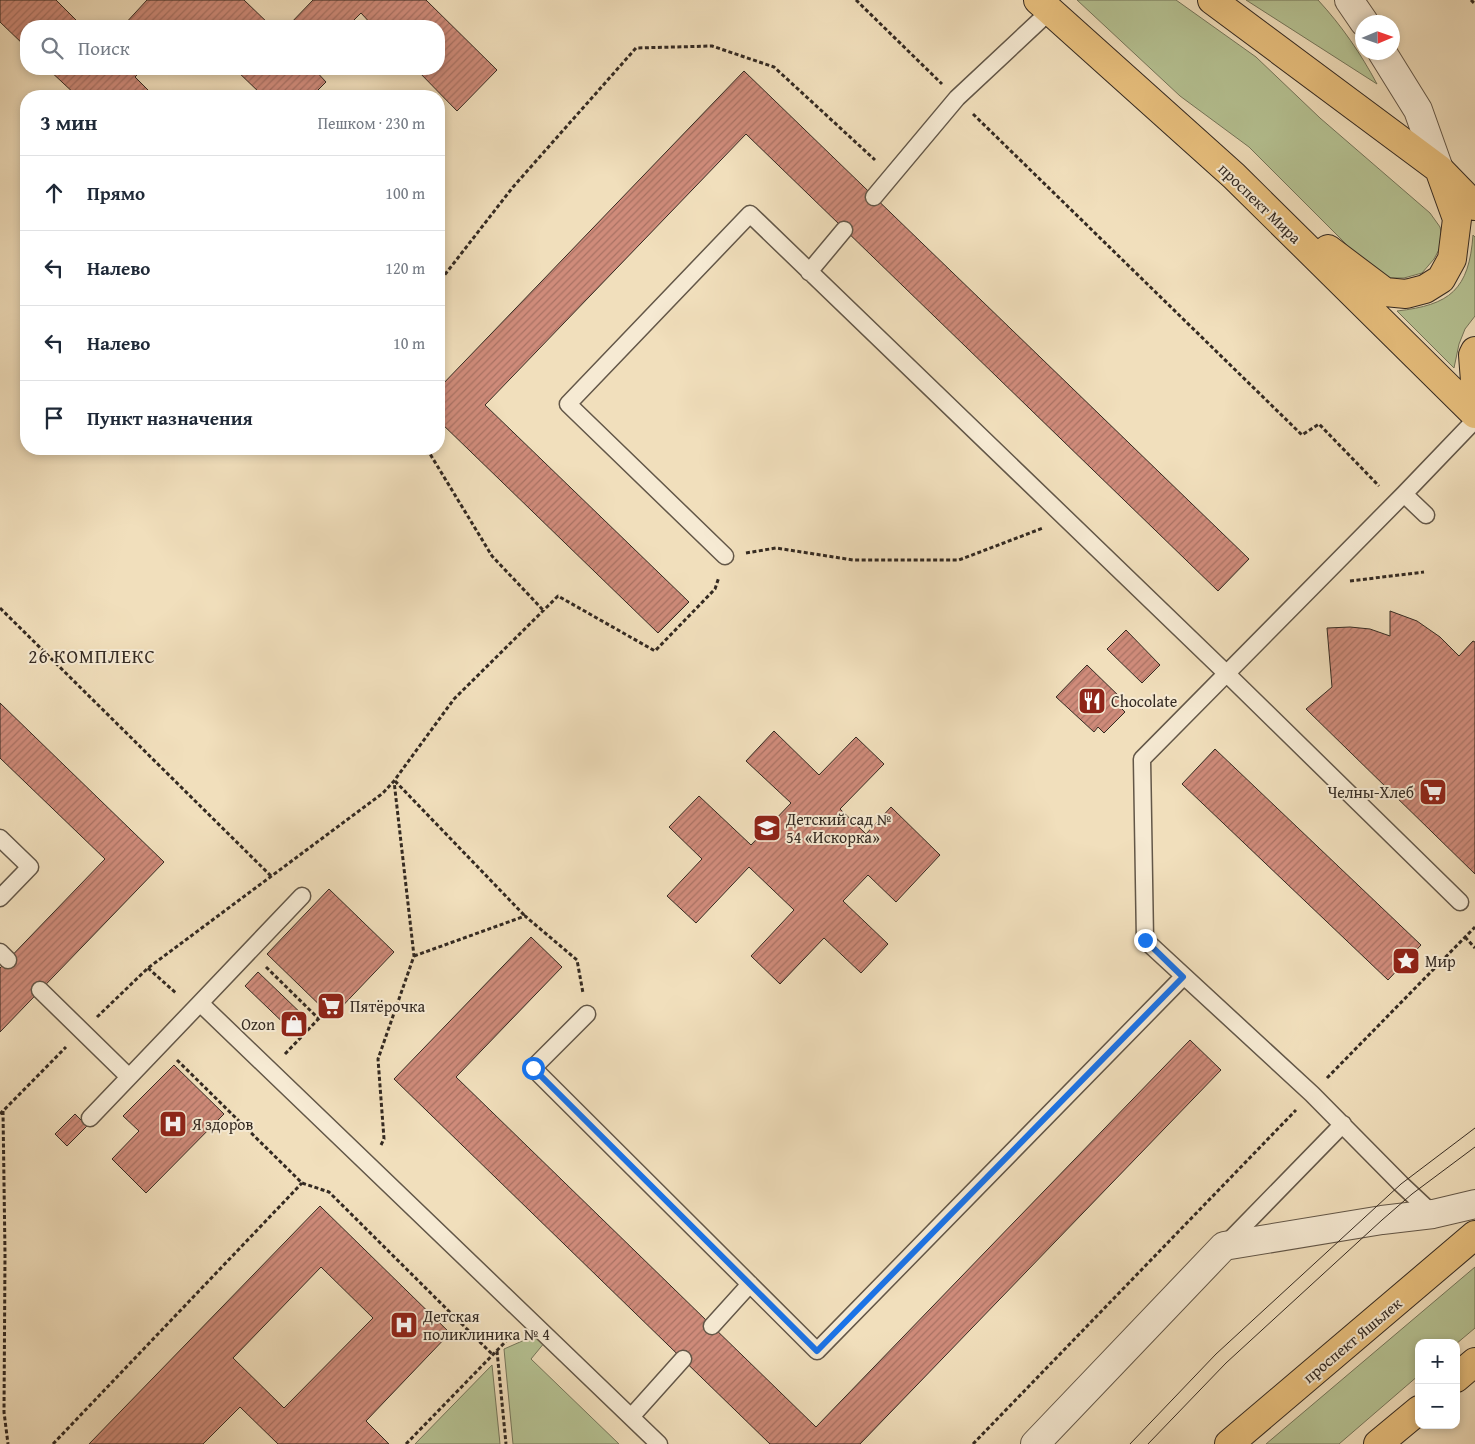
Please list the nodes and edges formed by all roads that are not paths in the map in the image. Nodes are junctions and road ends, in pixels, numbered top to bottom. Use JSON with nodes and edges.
{"nodes":[{"id":1,"x":1212,"y":0,"type":"edge"},
{"id":2,"x":1349,"y":0,"type":"edge"},
{"id":3,"x":1042,"y":4,"type":"edge"},
{"id":4,"x":1359,"y":15,"type":"edge"},
{"id":5,"x":1387,"y":60,"type":"edge"},
{"id":6,"x":1439,"y":169,"type":"junction"},
{"id":7,"x":1234,"y":176,"type":"junction"},
{"id":8,"x":874,"y":197,"type":"dead end"},
{"id":9,"x":1475,"y":206,"type":"edge"},
{"id":10,"x":844,"y":230,"type":"dead end"},
{"id":11,"x":809,"y":272,"type":"junction"},
{"id":12,"x":1475,"y":351,"type":"edge"},
{"id":13,"x":1475,"y":381,"type":"edge"},
{"id":14,"x":1475,"y":414,"type":"edge"},
{"id":15,"x":1475,"y":420,"type":"edge"},
{"id":16,"x":1400,"y":498,"type":"junction"},
{"id":17,"x":1426,"y":515,"type":"dead end"},
{"id":18,"x":725,"y":556,"type":"road end"},
{"id":19,"x":1226,"y":673,"type":"junction"},
{"id":20,"x":0,"y":838,"type":"edge"},
{"id":21,"x":302,"y":896,"type":"dead end"},
{"id":22,"x":0,"y":898,"type":"edge"},
{"id":23,"x":1460,"y":902,"type":"dead end"},
{"id":24,"x":1183,"y":977,"type":"junction"},
{"id":25,"x":40,"y":990,"type":"dead end"},
{"id":26,"x":197,"y":1006,"type":"junction"},
{"id":27,"x":587,"y":1014,"type":"road end"},
{"id":28,"x":129,"y":1077,"type":"junction"},
{"id":29,"x":90,"y":1118,"type":"dead end"},
{"id":30,"x":1343,"y":1124,"type":"junction"},
{"id":31,"x":1475,"y":1204,"type":"edge"},
{"id":32,"x":1433,"y":1214,"type":"junction"},
{"id":33,"x":1475,"y":1235,"type":"edge"},
{"id":34,"x":1224,"y":1246,"type":"junction"},
{"id":35,"x":750,"y":1284,"type":"junction"},
{"id":36,"x":712,"y":1326,"type":"dead end"},
{"id":37,"x":683,"y":1359,"type":"dead end"},
{"id":38,"x":1475,"y":1362,"type":"edge"},
{"id":39,"x":1460,"y":1375,"type":"edge"},
{"id":40,"x":1415,"y":1413,"type":"edge"},
{"id":41,"x":631,"y":1417,"type":"junction"},
{"id":42,"x":659,"y":1444,"type":"edge"},
{"id":43,"x":1035,"y":1444,"type":"edge"},
{"id":44,"x":1229,"y":1444,"type":"edge"},
{"id":45,"x":1378,"y":1444,"type":"edge"}],
"edges":[{"from":1,"to":6,"type":"main road"},
{"from":2,"to":4,"type":"street"},
{"from":3,"to":7,"type":"main road","name":"проспект Мира"},
{"from":3,"to":8,"type":"lane"},
{"from":5,"to":6,"type":"street"},
{"from":6,"to":7,"type":"main road"},
{"from":6,"to":9,"type":"main road"},
{"from":7,"to":14,"type":"main road","name":"проспект Мира"},
{"from":10,"to":11,"type":"lane"},
{"from":11,"to":18,"type":"lane"},
{"from":11,"to":19,"type":"lane"},
{"from":12,"to":13,"type":"main road"},
{"from":15,"to":16,"type":"lane"},
{"from":16,"to":17,"type":"lane"},
{"from":16,"to":19,"type":"lane"},
{"from":19,"to":23,"type":"lane"},
{"from":19,"to":24,"type":"lane"},
{"from":20,"to":22,"type":"lane"},
{"from":21,"to":26,"type":"lane"},
{"from":24,"to":30,"type":"lane"},
{"from":24,"to":35,"type":"lane"},
{"from":25,"to":28,"type":"lane"},
{"from":26,"to":28,"type":"lane"},
{"from":26,"to":41,"type":"lane"},
{"from":27,"to":35,"type":"lane"},
{"from":28,"to":29,"type":"lane"},
{"from":30,"to":32,"type":"lane"},
{"from":30,"to":34,"type":"lane"},
{"from":31,"to":32,"type":"street"},
{"from":32,"to":34,"type":"street"},
{"from":33,"to":44,"type":"main road","name":"проспект Яшьлек"},
{"from":34,"to":43,"type":"street"},
{"from":35,"to":36,"type":"lane"},
{"from":37,"to":41,"type":"lane"},
{"from":38,"to":39,"type":"main road"},
{"from":40,"to":45,"type":"main road"},
{"from":41,"to":42,"type":"lane"}]}
